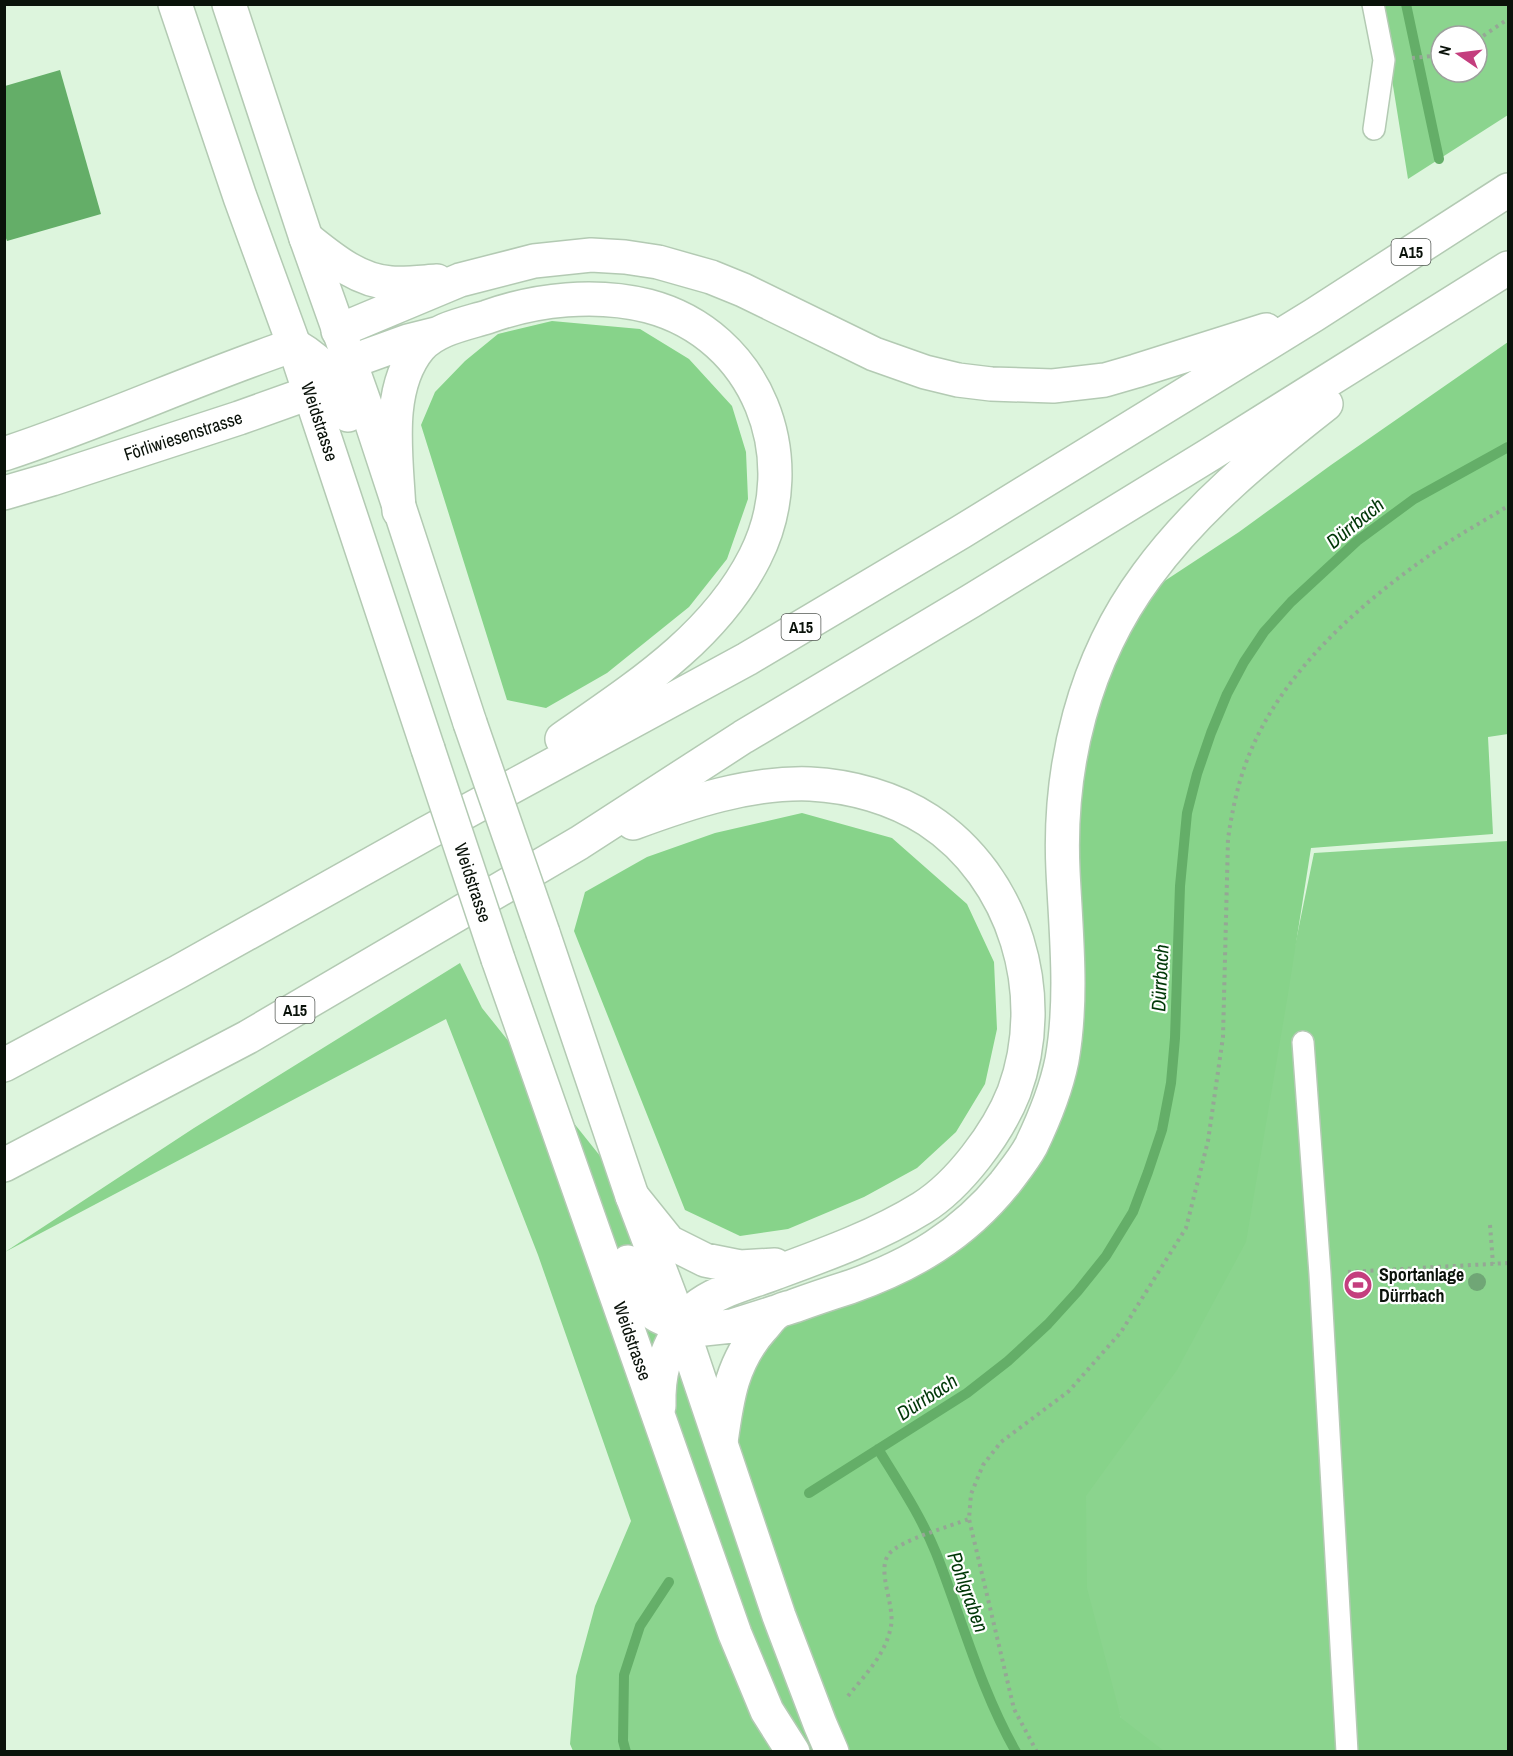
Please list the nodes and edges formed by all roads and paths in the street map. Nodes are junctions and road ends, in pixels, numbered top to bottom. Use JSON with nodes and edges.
{"nodes":[{"id":1,"x":175,"y":4,"type":"edge"},
{"id":2,"x":229,"y":4,"type":"edge"},
{"id":3,"x":1373,"y":4,"type":"edge"},
{"id":4,"x":1509,"y":19,"type":"edge"},
{"id":5,"x":1489,"y":32,"type":"edge"},
{"id":6,"x":1429,"y":56,"type":"edge"},
{"id":7,"x":1409,"y":58,"type":"dead end"},
{"id":8,"x":1374,"y":129,"type":"dead end"},
{"id":9,"x":1509,"y":190,"type":"edge"},
{"id":10,"x":306,"y":238,"type":"junction"},
{"id":11,"x":1509,"y":268,"type":"edge"},
{"id":12,"x":460,"y":280,"type":"junction"},
{"id":13,"x":1454,"y":303,"type":"junction"},
{"id":14,"x":1314,"y":315,"type":"junction"},
{"id":15,"x":437,"y":333,"type":"junction"},
{"id":16,"x":316,"y":338,"type":"junction"},
{"id":17,"x":328,"y":375,"type":"junction"},
{"id":18,"x":4,"y":454,"type":"edge"},
{"id":19,"x":4,"y":493,"type":"edge"},
{"id":20,"x":1509,"y":506,"type":"edge"},
{"id":21,"x":399,"y":511,"type":"junction"},
{"id":22,"x":425,"y":834,"type":"junction"},
{"id":23,"x":579,"y":843,"type":"junction"},
{"id":24,"x":1303,"y":1042,"type":"dead end"},
{"id":25,"x":4,"y":1065,"type":"edge"},
{"id":26,"x":4,"y":1165,"type":"edge"},
{"id":27,"x":632,"y":1196,"type":"junction"},
{"id":28,"x":587,"y":1210,"type":"junction"},
{"id":29,"x":1490,"y":1225,"type":"dead end"},
{"id":30,"x":801,"y":1263,"type":"junction"},
{"id":31,"x":1509,"y":1263,"type":"edge"},
{"id":32,"x":1493,"y":1264,"type":"junction"},
{"id":33,"x":1320,"y":1274,"type":"junction"},
{"id":34,"x":776,"y":1312,"type":"junction"},
{"id":35,"x":681,"y":1325,"type":"junction"},
{"id":36,"x":660,"y":1419,"type":"junction"},
{"id":37,"x":721,"y":1442,"type":"junction"},
{"id":38,"x":969,"y":1519,"type":"junction"},
{"id":39,"x":826,"y":1738,"type":"edge"},
{"id":40,"x":793,"y":1752,"type":"edge"},
{"id":41,"x":1037,"y":1752,"type":"edge"},
{"id":42,"x":1347,"y":1752,"type":"edge"}],
"edges":[{"from":1,"to":16,"type":"main road"},
{"from":2,"to":10,"type":"main road","name":"Weidstrasse"},
{"from":3,"to":8,"type":"lane"},
{"from":4,"to":5,"type":"path"},
{"from":6,"to":7,"type":"path"},
{"from":9,"to":14,"type":"main road","number":"A15"},
{"from":10,"to":12,"type":"main road"},
{"from":10,"to":16,"type":"main road","name":"Weidstrasse"},
{"from":11,"to":13,"type":"main road","number":"A15"},
{"from":12,"to":14,"type":"main road"},
{"from":12,"to":16,"type":"main road"},
{"from":13,"to":23,"type":"main road","number":"A15"},
{"from":13,"to":34,"type":"main road"},
{"from":14,"to":22,"type":"main road","number":"A15"},
{"from":15,"to":17,"type":"main road","name":"Förliwiesenstrasse"},
{"from":15,"to":21,"type":"main road"},
{"from":15,"to":22,"type":"main road","name":"Förliwiesenstrasse"},
{"from":16,"to":17,"type":"main road","name":"Weidstrasse"},
{"from":16,"to":17,"type":"main road","name":"Weidstrasse"},
{"from":16,"to":18,"type":"main road"},
{"from":17,"to":19,"type":"main road","name":"Förliwiesenstrasse"},
{"from":17,"to":21,"type":"main road","name":"Weidstrasse"},
{"from":17,"to":28,"type":"main road","name":"Weidstrasse","bridge":true},
{"from":20,"to":38,"type":"path"},
{"from":21,"to":27,"type":"main road","name":"Weidstrasse","bridge":true},
{"from":22,"to":25,"type":"main road","number":"A15"},
{"from":23,"to":26,"type":"main road","number":"A15"},
{"from":23,"to":30,"type":"main road"},
{"from":24,"to":33,"type":"lane"},
{"from":27,"to":30,"type":"main road"},
{"from":27,"to":35,"type":"main road","name":"Weidstrasse"},
{"from":28,"to":35,"type":"main road"},
{"from":28,"to":36,"type":"main road","name":"Weidstrasse"},
{"from":29,"to":32,"type":"path"},
{"from":30,"to":35,"type":"main road"},
{"from":31,"to":32,"type":"path"},
{"from":32,"to":33,"type":"path"},
{"from":33,"to":42,"type":"lane"},
{"from":34,"to":35,"type":"main road"},
{"from":34,"to":37,"type":"main road"},
{"from":35,"to":36,"type":"main road"},
{"from":35,"to":37,"type":"main road","name":"Weidstrasse"},
{"from":36,"to":40,"type":"main road","name":"Weidstrasse"},
{"from":37,"to":39,"type":"main road","name":"Weidstrasse"},
{"from":38,"to":39,"type":"path"},
{"from":38,"to":41,"type":"path"}]}
